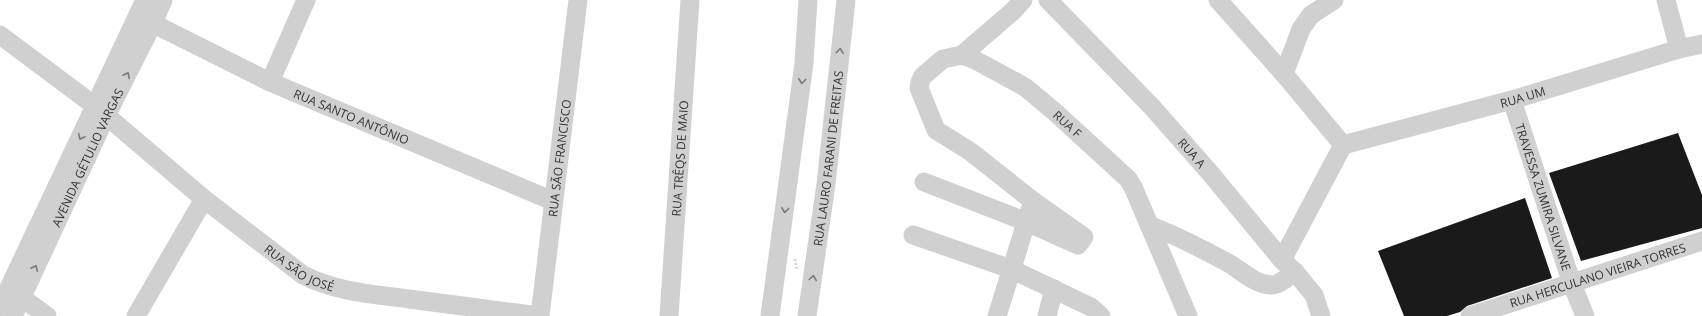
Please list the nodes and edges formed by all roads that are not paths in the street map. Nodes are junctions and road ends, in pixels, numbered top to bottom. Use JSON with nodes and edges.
{"nodes":[{"id":1,"x":163,"y":0,"type":"edge"},
{"id":2,"x":306,"y":0,"type":"edge"},
{"id":3,"x":578,"y":0,"type":"edge"},
{"id":4,"x":690,"y":0,"type":"edge"},
{"id":5,"x":808,"y":0,"type":"edge"},
{"id":6,"x":846,"y":0,"type":"edge"},
{"id":7,"x":1023,"y":0,"type":"edge"},
{"id":8,"x":1048,"y":0,"type":"edge"},
{"id":9,"x":1218,"y":0,"type":"edge"},
{"id":10,"x":1334,"y":0,"type":"edge"},
{"id":11,"x":1666,"y":0,"type":"edge"},
{"id":12,"x":145,"y":13,"type":"edge"},
{"id":13,"x":0,"y":36,"type":"edge"},
{"id":14,"x":1702,"y":44,"type":"edge"},
{"id":15,"x":1679,"y":49,"type":"junction"},
{"id":16,"x":962,"y":55,"type":"junction"},
{"id":17,"x":1284,"y":74,"type":"junction"},
{"id":18,"x":270,"y":82,"type":"junction"},
{"id":19,"x":1512,"y":100,"type":"junction"},
{"id":20,"x":101,"y":111,"type":"junction"},
{"id":21,"x":1343,"y":146,"type":"junction"},
{"id":22,"x":924,"y":182,"type":"dead end"},
{"id":23,"x":204,"y":199,"type":"junction"},
{"id":24,"x":553,"y":201,"type":"junction"},
{"id":25,"x":1033,"y":201,"type":"junction"},
{"id":26,"x":1027,"y":222,"type":"junction"},
{"id":27,"x":1149,"y":225,"type":"junction"},
{"id":28,"x":913,"y":235,"type":"dead end"},
{"id":29,"x":1702,"y":241,"type":"edge"},
{"id":30,"x":1288,"y":266,"type":"junction"},
{"id":31,"x":1011,"y":269,"type":"junction"},
{"id":32,"x":1572,"y":284,"type":"junction"},
{"id":33,"x":10,"y":289,"type":"edge"},
{"id":34,"x":1054,"y":290,"type":"junction"},
{"id":35,"x":0,"y":307,"type":"edge"},
{"id":36,"x":13,"y":316,"type":"edge"},
{"id":37,"x":47,"y":316,"type":"edge"},
{"id":38,"x":136,"y":316,"type":"edge"},
{"id":39,"x":539,"y":316,"type":"edge"},
{"id":40,"x":668,"y":316,"type":"edge"},
{"id":41,"x":770,"y":316,"type":"edge"},
{"id":42,"x":807,"y":316,"type":"edge"},
{"id":43,"x":997,"y":316,"type":"edge"},
{"id":44,"x":1047,"y":316,"type":"edge"},
{"id":45,"x":1101,"y":316,"type":"edge"},
{"id":46,"x":1188,"y":316,"type":"edge"},
{"id":47,"x":1321,"y":316,"type":"edge"},
{"id":48,"x":1470,"y":316,"type":"edge"},
{"id":49,"x":1585,"y":316,"type":"edge"}],
"edges":[{"from":1,"to":12,"type":"street","name":"AVENIDA GÉTULIO VARGAS"},
{"from":2,"to":18,"type":"street"},
{"from":3,"to":24,"type":"street","name":"RUA SÃO FRANCISCO"},
{"from":4,"to":40,"type":"street","name":"RUA TRÊQS DE MAIO"},
{"from":5,"to":41,"type":"street","one_way":true},
{"from":42,"to":6,"type":"street","name":"RUA LAURO FARANI DE FREITAS","one_way":true},
{"from":7,"to":16,"type":"street"},
{"from":8,"to":30,"type":"street","name":"RUA A"},
{"from":9,"to":17,"type":"street"},
{"from":10,"to":17,"type":"street"},
{"from":11,"to":15,"type":"street"},
{"from":12,"to":18,"type":"street","name":"RUA SANTO ANTÔNIO"},
{"from":12,"to":20,"type":"street","name":"AVENIDA GÉTULIO VARGAS"},
{"from":13,"to":20,"type":"street","name":"RUA SÃO JOSÉ"},
{"from":14,"to":15,"type":"street","name":"RUA UM"},
{"from":15,"to":19,"type":"street","name":"RUA UM"},
{"from":16,"to":25,"type":"street"},
{"from":16,"to":27,"type":"street","name":"RUA F"},
{"from":17,"to":21,"type":"street"},
{"from":18,"to":24,"type":"street","name":"RUA SANTO ANTÔNIO"},
{"from":19,"to":21,"type":"street","name":"RUA UM"},
{"from":19,"to":32,"type":"street","name":"TRAVESSA ZUMIRA SILVANE"},
{"from":20,"to":23,"type":"street","name":"RUA SÃO JOSÉ"},
{"from":20,"to":33,"type":"street","name":"AVENIDA GÉTULIO VARGAS"},
{"from":21,"to":30,"type":"street"},
{"from":22,"to":26,"type":"street"},
{"from":23,"to":38,"type":"street"},
{"from":23,"to":39,"type":"street","name":"RUA SÃO JOSÉ"},
{"from":24,"to":39,"type":"street","name":"RUA SÃO FRANCISCO"},
{"from":25,"to":26,"type":"street"},
{"from":25,"to":26,"type":"street"},
{"from":26,"to":31,"type":"street"},
{"from":27,"to":30,"type":"street"},
{"from":27,"to":46,"type":"street","name":"RUA F"},
{"from":28,"to":31,"type":"street"},
{"from":29,"to":32,"type":"street","name":"RUA HERCULANO VIEIRA TORRES"},
{"from":30,"to":47,"type":"street","name":"RUA A"},
{"from":31,"to":34,"type":"street"},
{"from":31,"to":43,"type":"street"},
{"from":32,"to":48,"type":"street","name":"RUA HERCULANO VIEIRA TORRES"},
{"from":32,"to":49,"type":"street","name":"TRAVESSA ZUMIRA SILVANE"},
{"from":33,"to":35,"type":"street","name":"AVENIDA GÉTULIO VARGAS"},
{"from":33,"to":36,"type":"street","name":"AVENIDA GÉTULIO VARGAS"},
{"from":33,"to":37,"type":"street"},
{"from":34,"to":44,"type":"street"},
{"from":34,"to":45,"type":"street"}]}
